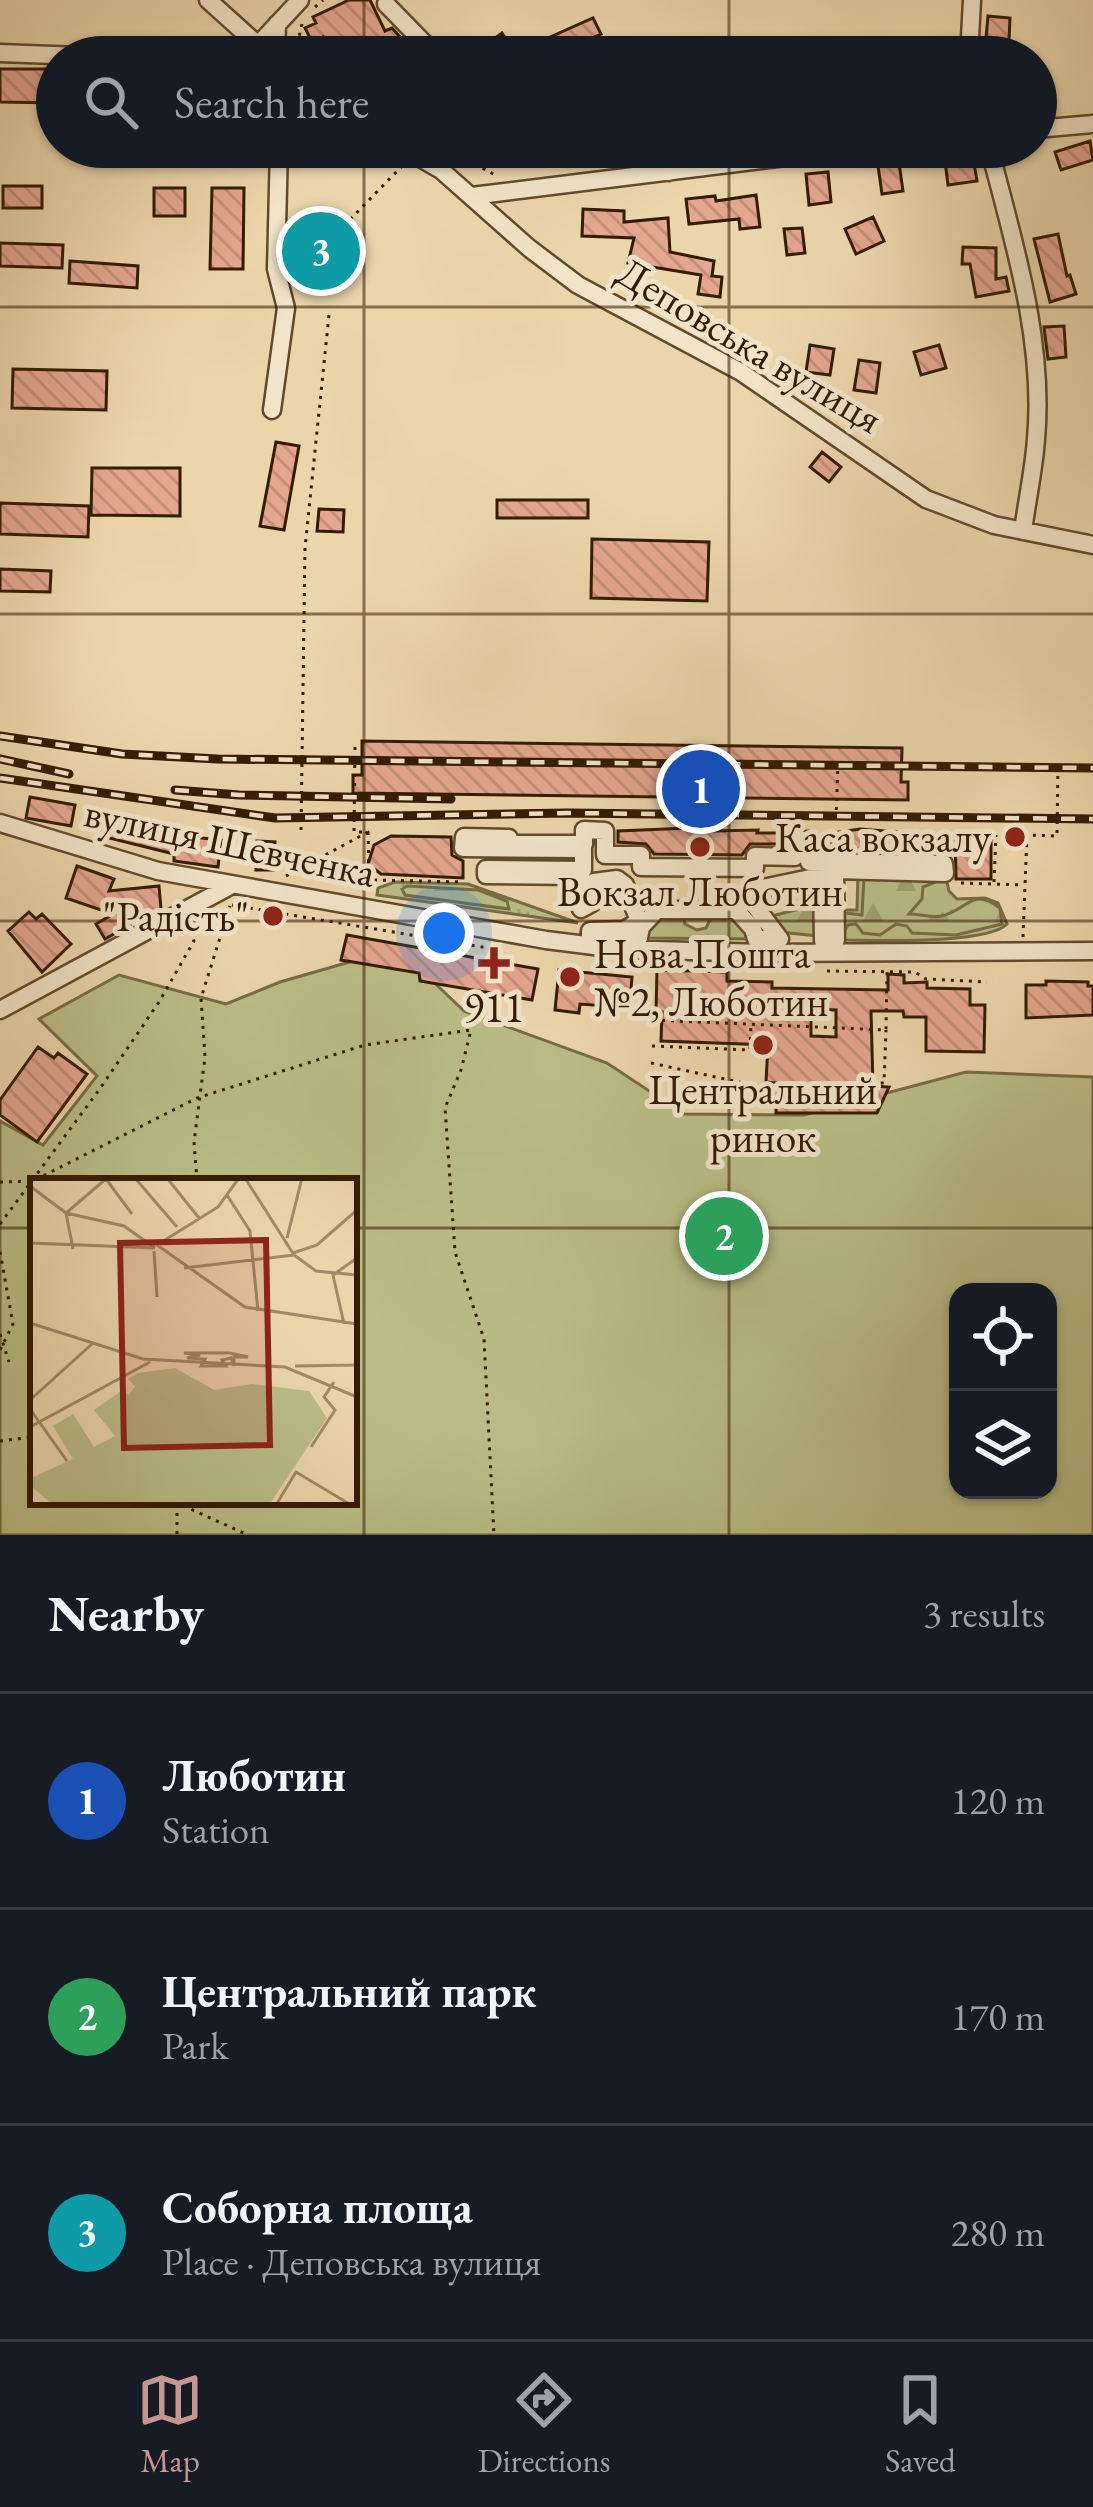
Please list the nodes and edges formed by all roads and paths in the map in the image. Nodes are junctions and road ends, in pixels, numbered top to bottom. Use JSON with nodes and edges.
{"nodes":[{"id":1,"x":208,"y":0,"type":"edge"},
{"id":2,"x":300,"y":0,"type":"edge"},
{"id":3,"x":323,"y":0,"type":"edge"},
{"id":4,"x":973,"y":0,"type":"edge"},
{"id":5,"x":386,"y":4,"type":"dead end"},
{"id":6,"x":277,"y":24,"type":"junction"},
{"id":7,"x":248,"y":36,"type":"edge"},
{"id":8,"x":266,"y":36,"type":"edge"},
{"id":9,"x":277,"y":36,"type":"edge"},
{"id":10,"x":301,"y":36,"type":"edge"},
{"id":11,"x":417,"y":36,"type":"edge"},
{"id":12,"x":970,"y":36,"type":"edge"},
{"id":13,"x":0,"y":53,"type":"edge"},
{"id":14,"x":36,"y":54,"type":"edge"},
{"id":15,"x":1093,"y":124,"type":"edge"},
{"id":16,"x":1057,"y":127,"type":"edge"},
{"id":17,"x":278,"y":168,"type":"edge"},
{"id":18,"x":392,"y":168,"type":"edge"},
{"id":19,"x":438,"y":168,"type":"edge"},
{"id":20,"x":668,"y":168,"type":"edge"},
{"id":21,"x":701,"y":168,"type":"edge"},
{"id":22,"x":993,"y":168,"type":"edge"},
{"id":23,"x":669,"y":172,"type":"junction"},
{"id":24,"x":472,"y":196,"type":"junction"},
{"id":25,"x":337,"y":268,"type":"junction"},
{"id":26,"x":276,"y":269,"type":"junction"},
{"id":27,"x":352,"y":277,"type":"dead end"},
{"id":28,"x":329,"y":315,"type":"dead end"},
{"id":29,"x":272,"y":410,"type":"dead end"},
{"id":30,"x":1023,"y":531,"type":"junction"},
{"id":31,"x":1093,"y":544,"type":"edge"},
{"id":32,"x":355,"y":747,"type":"dead end"},
{"id":33,"x":838,"y":762,"type":"dead end"},
{"id":34,"x":1058,"y":765,"type":"dead end"},
{"id":35,"x":836,"y":819,"type":"dead end"},
{"id":36,"x":0,"y":823,"type":"edge"},
{"id":37,"x":301,"y":830,"type":"dead end"},
{"id":38,"x":368,"y":832,"type":"junction"},
{"id":39,"x":995,"y":835,"type":"dead end"},
{"id":40,"x":944,"y":869,"type":"junction"},
{"id":41,"x":286,"y":876,"type":"dead end"},
{"id":42,"x":372,"y":880,"type":"junction"},
{"id":43,"x":464,"y":883,"type":"dead end"},
{"id":44,"x":233,"y":884,"type":"junction"},
{"id":45,"x":994,"y":884,"type":"junction"},
{"id":46,"x":1025,"y":885,"type":"junction"},
{"id":47,"x":184,"y":911,"type":"junction"},
{"id":48,"x":380,"y":912,"type":"junction"},
{"id":49,"x":1022,"y":951,"type":"junction"},
{"id":50,"x":1093,"y":951,"type":"edge"},
{"id":51,"x":888,"y":952,"type":"junction"},
{"id":52,"x":0,"y":1010,"type":"edge"},
{"id":53,"x":653,"y":1020,"type":"dead end"},
{"id":54,"x":751,"y":1024,"type":"junction"},
{"id":55,"x":886,"y":1030,"type":"junction"},
{"id":56,"x":652,"y":1046,"type":"dead end"},
{"id":57,"x":651,"y":1063,"type":"dead end"},
{"id":58,"x":197,"y":1098,"type":"junction"},
{"id":59,"x":35,"y":1178,"type":"edge"},
{"id":60,"x":39,"y":1178,"type":"edge"},
{"id":61,"x":197,"y":1178,"type":"edge"},
{"id":62,"x":30,"y":1181,"type":"edge"},
{"id":63,"x":0,"y":1182,"type":"edge"},
{"id":64,"x":30,"y":1185,"type":"edge"},
{"id":65,"x":0,"y":1224,"type":"edge"},
{"id":66,"x":0,"y":1252,"type":"edge"},
{"id":67,"x":0,"y":1334,"type":"edge"},
{"id":68,"x":2,"y":1347,"type":"edge"},
{"id":69,"x":9,"y":1362,"type":"dead end"},
{"id":70,"x":30,"y":1437,"type":"edge"},
{"id":71,"x":0,"y":1441,"type":"edge"},
{"id":72,"x":176,"y":1505,"type":"edge"},
{"id":73,"x":180,"y":1505,"type":"edge"},
{"id":74,"x":178,"y":1535,"type":"edge"},
{"id":75,"x":248,"y":1535,"type":"edge"},
{"id":76,"x":494,"y":1535,"type":"edge"}],
"edges":[{"from":1,"to":7,"type":"street"},
{"from":2,"to":6,"type":"street"},
{"from":3,"to":10,"type":"path"},
{"from":4,"to":12,"type":"street"},
{"from":5,"to":11,"type":"street"},
{"from":6,"to":8,"type":"street"},
{"from":6,"to":9,"type":"street"},
{"from":13,"to":14,"type":"street"},
{"from":15,"to":16,"type":"street"},
{"from":17,"to":26,"type":"street"},
{"from":18,"to":25,"type":"path"},
{"from":19,"to":24,"type":"street","name":"Деповська вулиця"},
{"from":20,"to":23,"type":"street"},
{"from":21,"to":23,"type":"street"},
{"from":22,"to":30,"type":"street"},
{"from":23,"to":24,"type":"street"},
{"from":24,"to":30,"type":"street","name":"Деповська вулиця"},
{"from":25,"to":26,"type":"path"},
{"from":25,"to":27,"type":"path"},
{"from":26,"to":29,"type":"street"},
{"from":28,"to":37,"type":"path","bridge":true},
{"from":30,"to":31,"type":"street","name":"Деповська вулиця"},
{"from":32,"to":38,"type":"path"},
{"from":33,"to":35,"type":"path"},
{"from":34,"to":46,"type":"path"},
{"from":36,"to":44,"type":"street","name":"вулиця Шевченка"},
{"from":38,"to":41,"type":"path"},
{"from":38,"to":42,"type":"path"},
{"from":39,"to":45,"type":"path"},
{"from":40,"to":40,"type":"street"},
{"from":40,"to":45,"type":"path"},
{"from":42,"to":43,"type":"path"},
{"from":42,"to":48,"type":"path"},
{"from":44,"to":47,"type":"street"},
{"from":44,"to":48,"type":"street","name":"вулиця Шевченка"},
{"from":44,"to":58,"type":"path"},
{"from":45,"to":46,"type":"path"},
{"from":46,"to":49,"type":"path"},
{"from":47,"to":52,"type":"street"},
{"from":47,"to":59,"type":"path"},
{"from":48,"to":51,"type":"street","name":"вулиця Шевченка"},
{"from":49,"to":50,"type":"street","name":"вулиця Шевченка"},
{"from":49,"to":51,"type":"street","name":"вулиця Шевченка"},
{"from":51,"to":55,"type":"path"},
{"from":53,"to":54,"type":"path"},
{"from":54,"to":55,"type":"path"},
{"from":54,"to":56,"type":"path"},
{"from":55,"to":57,"type":"path"},
{"from":58,"to":60,"type":"path"},
{"from":58,"to":61,"type":"path"},
{"from":58,"to":76,"type":"path"},
{"from":62,"to":63,"type":"path"},
{"from":64,"to":65,"type":"path"},
{"from":66,"to":68,"type":"path"},
{"from":67,"to":68,"type":"path"},
{"from":68,"to":69,"type":"path"},
{"from":70,"to":71,"type":"path"},
{"from":72,"to":74,"type":"path"},
{"from":73,"to":75,"type":"path"}]}
